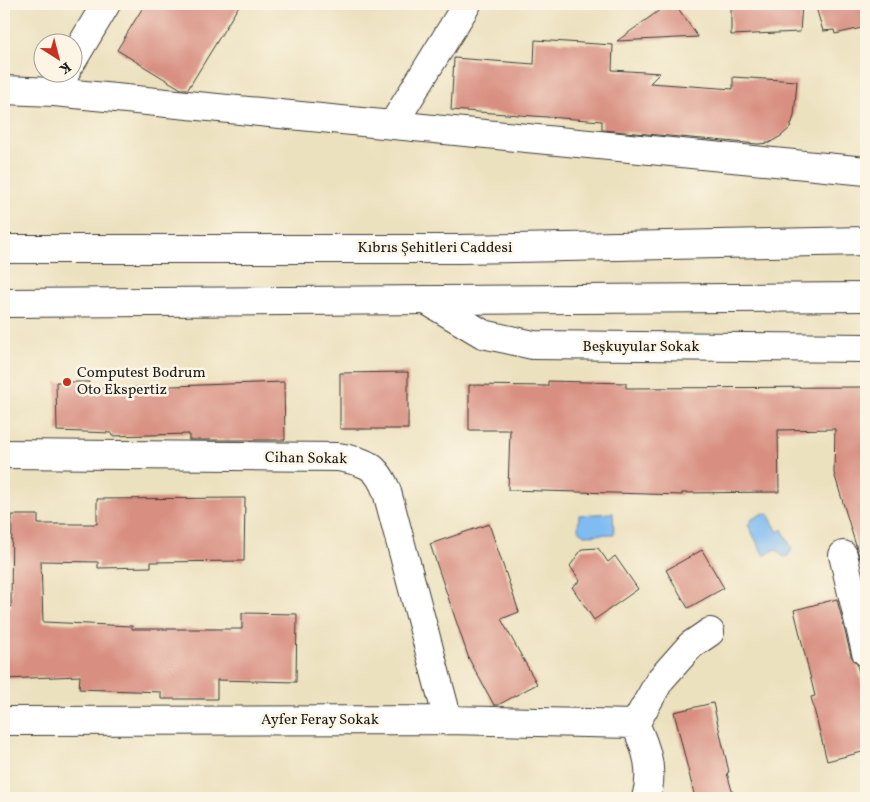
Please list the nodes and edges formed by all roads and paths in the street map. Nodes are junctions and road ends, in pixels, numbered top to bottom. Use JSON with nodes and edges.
{"nodes":[{"id":1,"x":106,"y":4,"type":"edge"},
{"id":2,"x":466,"y":4,"type":"edge"},
{"id":3,"x":82,"y":44,"type":"edge"},
{"id":4,"x":60,"y":82,"type":"edge"},
{"id":5,"x":4,"y":90,"type":"edge"},
{"id":6,"x":393,"y":124,"type":"junction"},
{"id":7,"x":866,"y":171,"type":"edge"},
{"id":8,"x":866,"y":241,"type":"edge"},
{"id":9,"x":4,"y":249,"type":"edge"},
{"id":10,"x":866,"y":297,"type":"edge"},
{"id":11,"x":426,"y":300,"type":"junction"},
{"id":12,"x":4,"y":303,"type":"edge"},
{"id":13,"x":866,"y":348,"type":"edge"},
{"id":14,"x":4,"y":454,"type":"edge"},
{"id":15,"x":843,"y":554,"type":"dead end"},
{"id":16,"x":710,"y":632,"type":"dead end"},
{"id":17,"x":866,"y":652,"type":"edge"},
{"id":18,"x":448,"y":720,"type":"junction"},
{"id":19,"x":4,"y":721,"type":"edge"},
{"id":20,"x":635,"y":724,"type":"junction"},
{"id":21,"x":646,"y":798,"type":"edge"}],
"edges":[{"from":1,"to":3,"type":"main road"},
{"from":2,"to":6,"type":"main road"},
{"from":4,"to":5,"type":"main road"},
{"from":4,"to":6,"type":"main road"},
{"from":6,"to":7,"type":"main road"},
{"from":8,"to":9,"type":"main road","name":"Kıbrıs Şehitleri Caddesi"},
{"from":10,"to":11,"type":"main road"},
{"from":11,"to":12,"type":"main road"},
{"from":11,"to":13,"type":"main road","name":"Beşkuyular Sokak"},
{"from":14,"to":18,"type":"main road","name":"Cihan Sokak"},
{"from":15,"to":17,"type":"main road"},
{"from":16,"to":20,"type":"main road"},
{"from":18,"to":19,"type":"main road","name":"Ayfer Feray Sokak"},
{"from":18,"to":20,"type":"main road","name":"Ayfer Feray Sokak"},
{"from":20,"to":21,"type":"main road"}]}
